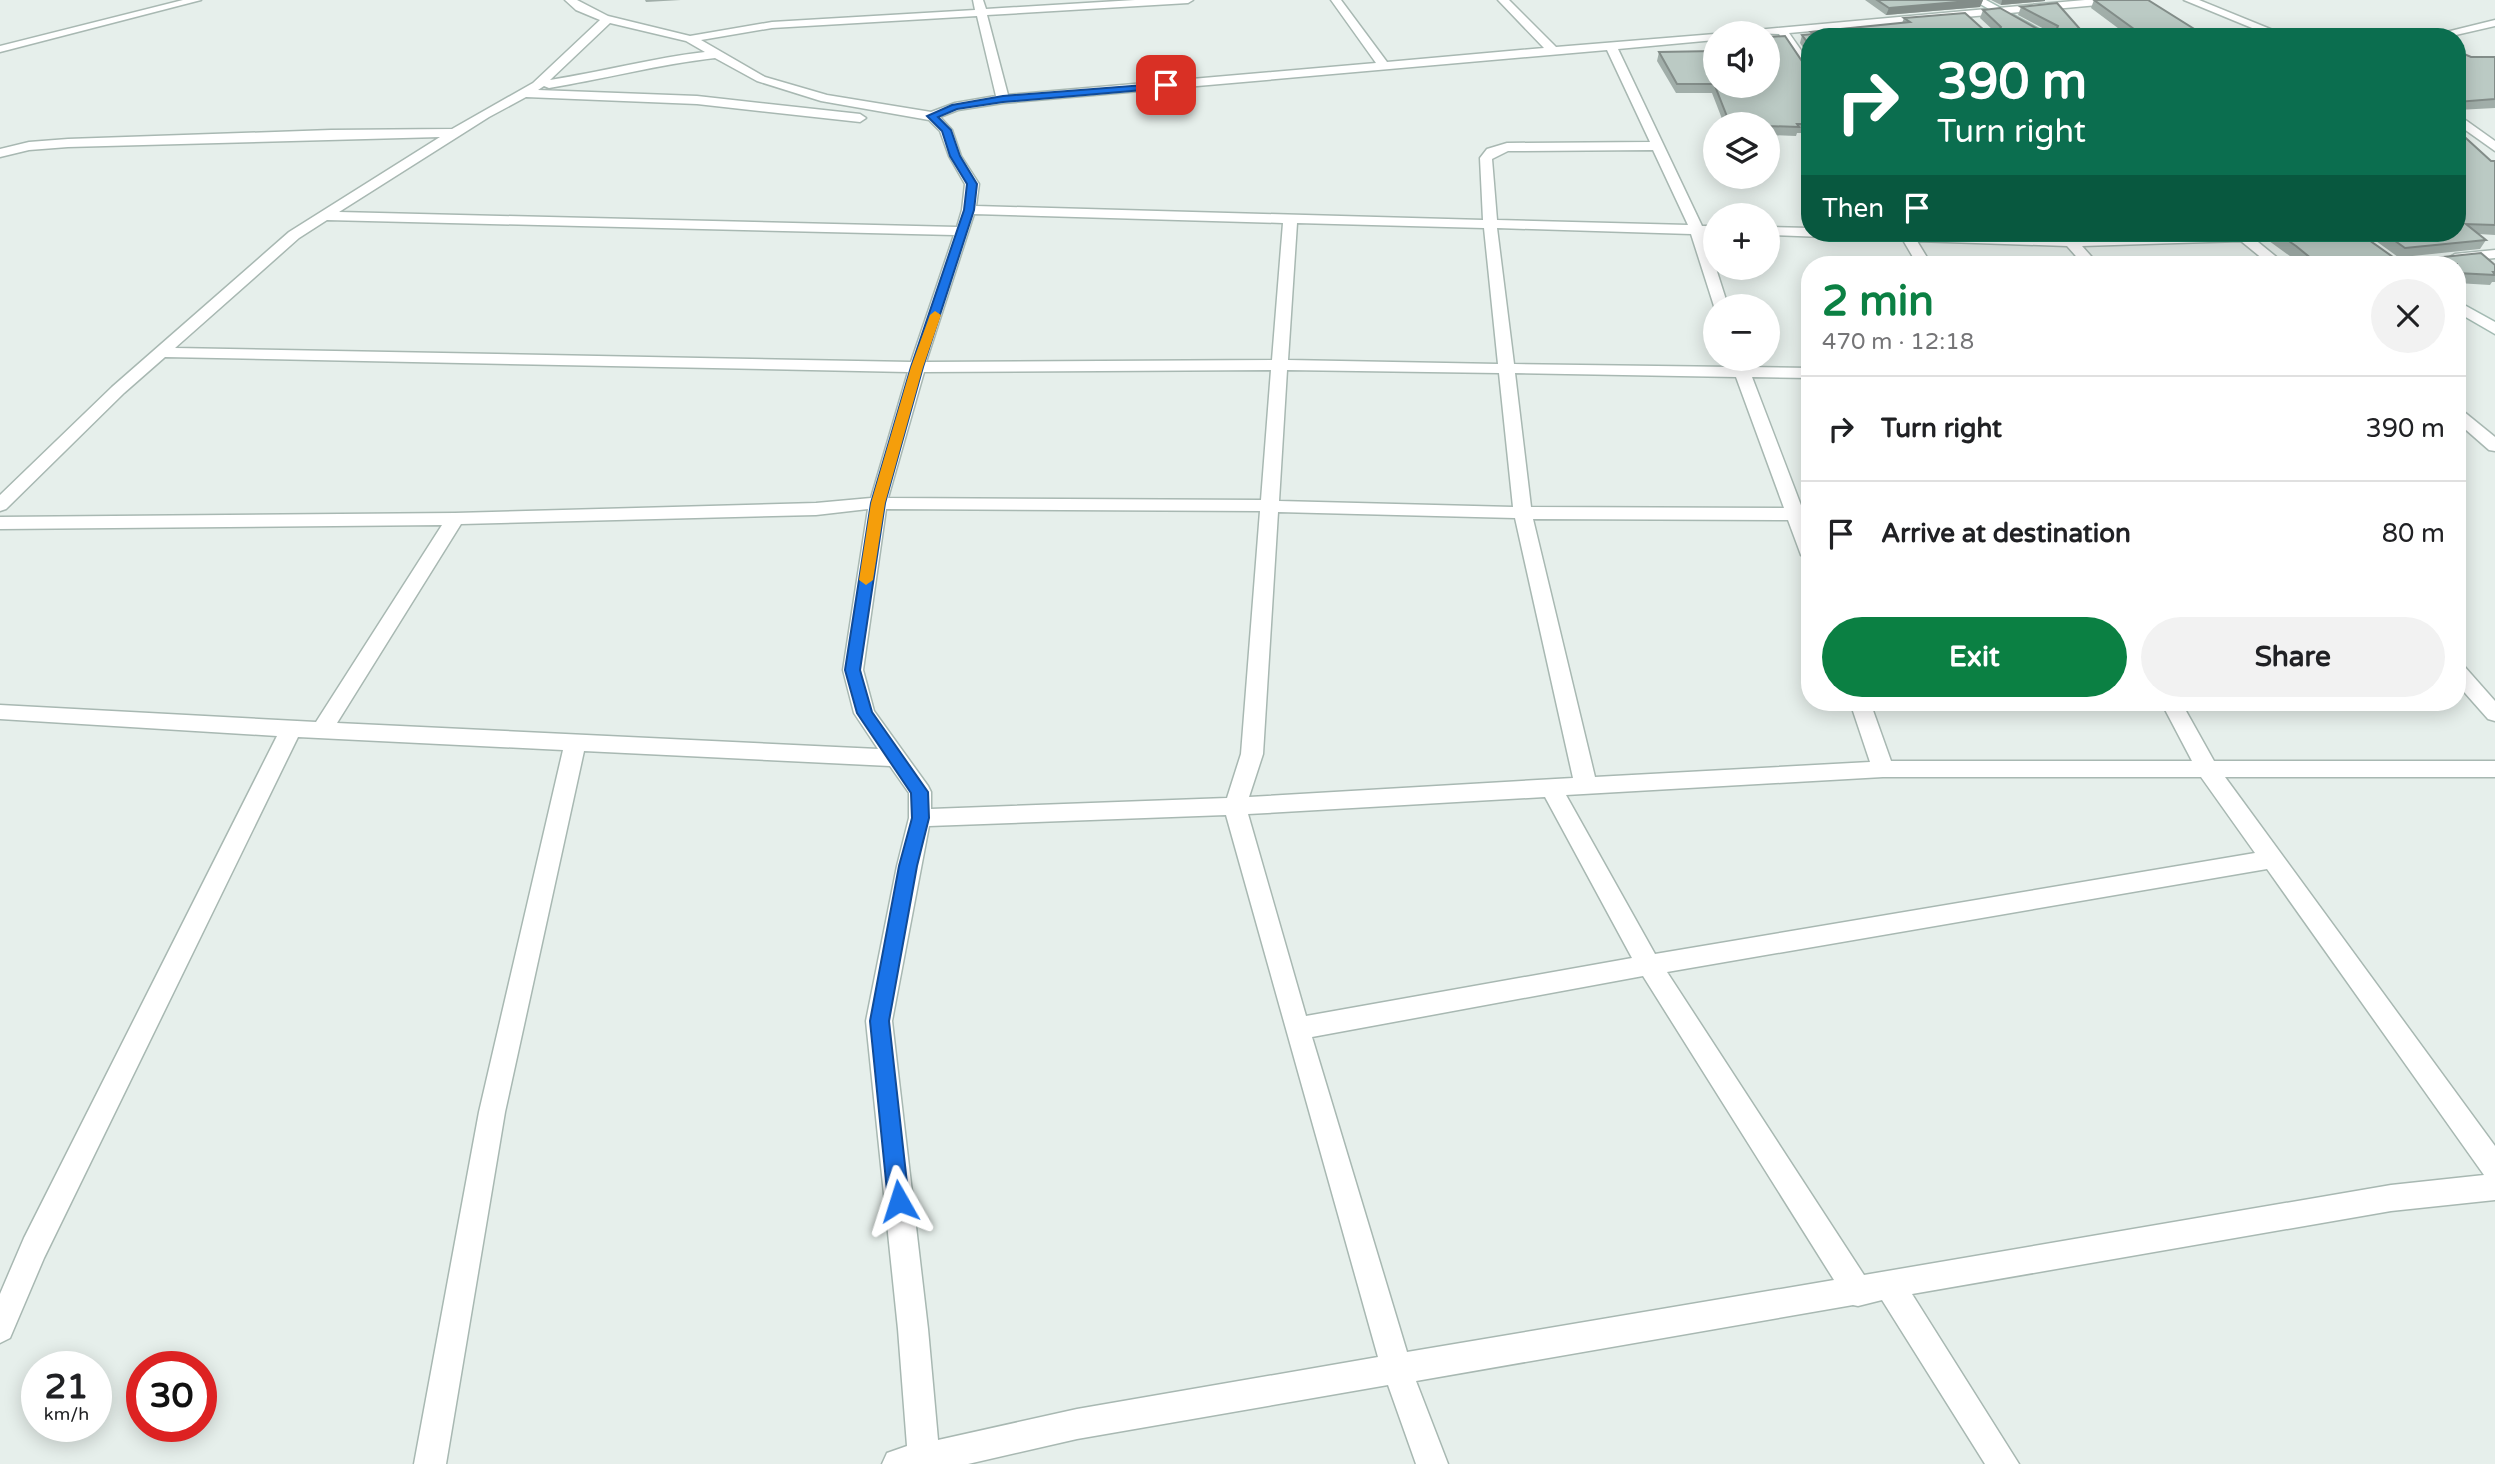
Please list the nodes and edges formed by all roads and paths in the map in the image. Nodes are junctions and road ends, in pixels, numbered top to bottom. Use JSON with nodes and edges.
{"nodes":[{"id":1,"x":196,"y":0,"type":"edge"},
{"id":2,"x":570,"y":0,"type":"edge"},
{"id":3,"x":1188,"y":0,"type":"edge"},
{"id":4,"x":1336,"y":0,"type":"edge"},
{"id":5,"x":1503,"y":0,"type":"edge"},
{"id":6,"x":1978,"y":0,"type":"edge"},
{"id":7,"x":2120,"y":0,"type":"edge"},
{"id":8,"x":2189,"y":0,"type":"edge"},
{"id":9,"x":980,"y":6,"type":"edge"},
{"id":10,"x":1998,"y":11,"type":"junction"},
{"id":11,"x":1965,"y":15,"type":"junction"},
{"id":12,"x":608,"y":19,"type":"junction"},
{"id":13,"x":1867,"y":23,"type":"junction"},
{"id":14,"x":2495,"y":23,"type":"edge"},
{"id":15,"x":1979,"y":25,"type":"edge"},
{"id":16,"x":1814,"y":28,"type":"edge"},
{"id":17,"x":1872,"y":28,"type":"edge"},
{"id":18,"x":2031,"y":28,"type":"edge"},
{"id":19,"x":2262,"y":28,"type":"edge"},
{"id":20,"x":1801,"y":29,"type":"edge"},
{"id":21,"x":2466,"y":29,"type":"edge"},
{"id":22,"x":1782,"y":31,"type":"joint"},
{"id":23,"x":1703,"y":38,"type":"edge"},
{"id":24,"x":690,"y":39,"type":"junction"},
{"id":25,"x":1611,"y":46,"type":"junction"},
{"id":26,"x":0,"y":49,"type":"edge"},
{"id":27,"x":1554,"y":52,"type":"junction"},
{"id":28,"x":718,"y":54,"type":"junction"},
{"id":29,"x":1801,"y":59,"type":"edge"},
{"id":30,"x":1384,"y":66,"type":"junction"},
{"id":31,"x":530,"y":90,"type":"junction"},
{"id":32,"x":1003,"y":99,"type":"junction"},
{"id":33,"x":932,"y":116,"type":"junction"},
{"id":34,"x":2466,"y":125,"type":"edge"},
{"id":35,"x":454,"y":133,"type":"junction"},
{"id":36,"x":0,"y":146,"type":"edge"},
{"id":37,"x":29,"y":146,"type":"junction"},
{"id":38,"x":1658,"y":146,"type":"junction"},
{"id":39,"x":2495,"y":147,"type":"edge"},
{"id":40,"x":0,"y":152,"type":"edge"},
{"id":41,"x":969,"y":210,"type":"junction"},
{"id":42,"x":325,"y":216,"type":"junction"},
{"id":43,"x":1290,"y":219,"type":"junction"},
{"id":44,"x":1490,"y":224,"type":"junction"},
{"id":45,"x":1697,"y":229,"type":"junction"},
{"id":46,"x":1703,"y":229,"type":"edge"},
{"id":47,"x":962,"y":231,"type":"junction"},
{"id":48,"x":1780,"y":231,"type":"edge"},
{"id":49,"x":1801,"y":232,"type":"edge"},
{"id":50,"x":2071,"y":242,"type":"edge"},
{"id":51,"x":2251,"y":242,"type":"edge"},
{"id":52,"x":2495,"y":254,"type":"edge"},
{"id":53,"x":2084,"y":256,"type":"edge"},
{"id":54,"x":2268,"y":256,"type":"edge"},
{"id":55,"x":2466,"y":257,"type":"edge"},
{"id":56,"x":1717,"y":294,"type":"edge"},
{"id":57,"x":2466,"y":311,"type":"edge"},
{"id":58,"x":2495,"y":329,"type":"edge"},
{"id":59,"x":162,"y":352,"type":"junction"},
{"id":60,"x":1280,"y":365,"type":"junction"},
{"id":61,"x":1703,"y":365,"type":"edge"},
{"id":62,"x":917,"y":367,"type":"junction"},
{"id":63,"x":1509,"y":368,"type":"junction"},
{"id":64,"x":1780,"y":369,"type":"edge"},
{"id":65,"x":1742,"y":371,"type":"edge"},
{"id":66,"x":1801,"y":372,"type":"edge"},
{"id":67,"x":2466,"y":422,"type":"edge"},
{"id":68,"x":2495,"y":446,"type":"edge"},
{"id":69,"x":878,"y":503,"type":"junction"},
{"id":70,"x":0,"y":505,"type":"edge"},
{"id":71,"x":1269,"y":506,"type":"junction"},
{"id":72,"x":1801,"y":512,"type":"edge"},
{"id":73,"x":1523,"y":513,"type":"junction"},
{"id":74,"x":1801,"y":514,"type":"edge"},
{"id":75,"x":454,"y":519,"type":"junction"},
{"id":76,"x":0,"y":523,"type":"edge"},
{"id":77,"x":2466,"y":681,"type":"edge"},
{"id":78,"x":1863,"y":711,"type":"edge"},
{"id":79,"x":2176,"y":711,"type":"edge"},
{"id":80,"x":0,"y":712,"type":"edge"},
{"id":81,"x":2495,"y":714,"type":"edge"},
{"id":82,"x":290,"y":729,"type":"junction"},
{"id":83,"x":322,"y":730,"type":"junction"},
{"id":84,"x":576,"y":741,"type":"junction"},
{"id":85,"x":893,"y":758,"type":"junction"},
{"id":86,"x":1883,"y":769,"type":"junction"},
{"id":87,"x":2208,"y":769,"type":"junction"},
{"id":88,"x":2495,"y":769,"type":"edge"},
{"id":89,"x":1586,"y":786,"type":"junction"},
{"id":90,"x":1551,"y":788,"type":"junction"},
{"id":91,"x":1235,"y":806,"type":"junction"},
{"id":92,"x":920,"y":818,"type":"junction"},
{"id":93,"x":2272,"y":859,"type":"junction"},
{"id":94,"x":1649,"y":965,"type":"junction"},
{"id":95,"x":1297,"y":1030,"type":"junction"},
{"id":96,"x":2495,"y":1168,"type":"edge"},
{"id":97,"x":2495,"y":1187,"type":"edge"},
{"id":98,"x":1891,"y":1286,"type":"junction"},
{"id":99,"x":1858,"y":1292,"type":"junction"},
{"id":100,"x":0,"y":1328,"type":"edge"},
{"id":101,"x":1397,"y":1370,"type":"junction"},
{"id":102,"x":915,"y":1462,"type":"edge"},
{"id":103,"x":430,"y":1464,"type":"edge"},
{"id":104,"x":1432,"y":1464,"type":"edge"},
{"id":105,"x":2003,"y":1464,"type":"edge"}],
"edges":[{"from":1,"to":26,"type":"street"},
{"from":2,"to":12,"type":"street"},
{"from":3,"to":9,"type":"street"},
{"from":4,"to":30,"type":"street"},
{"from":5,"to":27,"type":"street"},
{"from":6,"to":10,"type":"street"},
{"from":7,"to":10,"type":"street"},
{"from":8,"to":19,"type":"street"},
{"from":9,"to":24,"type":"street"},
{"from":9,"to":32,"type":"street"},
{"from":10,"to":11,"type":"street"},
{"from":10,"to":18,"type":"street"},
{"from":11,"to":13,"type":"street"},
{"from":11,"to":15,"type":"street"},
{"from":12,"to":24,"type":"street"},
{"from":12,"to":31,"type":"street"},
{"from":13,"to":16,"type":"street"},
{"from":13,"to":17,"type":"street"},
{"from":14,"to":21,"type":"street"},
{"from":20,"to":22,"type":"street"},
{"from":22,"to":29,"type":"street"},
{"from":23,"to":25,"type":"street"},
{"from":24,"to":28,"type":"street"},
{"from":25,"to":27,"type":"street"},
{"from":25,"to":38,"type":"street"},
{"from":27,"to":30,"type":"street"},
{"from":28,"to":31,"type":"street"},
{"from":28,"to":33,"type":"street"},
{"from":30,"to":32,"type":"street"},
{"from":31,"to":33,"type":"street"},
{"from":31,"to":35,"type":"street"},
{"from":32,"to":33,"type":"street"},
{"from":33,"to":41,"type":"street"},
{"from":34,"to":39,"type":"street"},
{"from":35,"to":37,"type":"street"},
{"from":35,"to":42,"type":"street"},
{"from":36,"to":37,"type":"street"},
{"from":37,"to":40,"type":"street"},
{"from":38,"to":44,"type":"street"},
{"from":38,"to":45,"type":"street"},
{"from":41,"to":43,"type":"street"},
{"from":41,"to":47,"type":"street"},
{"from":42,"to":47,"type":"street"},
{"from":42,"to":59,"type":"street"},
{"from":43,"to":44,"type":"street"},
{"from":43,"to":60,"type":"street"},
{"from":44,"to":45,"type":"street"},
{"from":44,"to":63,"type":"street"},
{"from":45,"to":46,"type":"street"},
{"from":45,"to":56,"type":"street"},
{"from":47,"to":62,"type":"street"},
{"from":48,"to":49,"type":"street"},
{"from":50,"to":53,"type":"street"},
{"from":51,"to":54,"type":"street"},
{"from":52,"to":55,"type":"street"},
{"from":57,"to":58,"type":"street"},
{"from":59,"to":62,"type":"street"},
{"from":59,"to":70,"type":"street"},
{"from":60,"to":62,"type":"street"},
{"from":60,"to":63,"type":"street"},
{"from":60,"to":71,"type":"street"},
{"from":61,"to":63,"type":"street"},
{"from":62,"to":69,"type":"street"},
{"from":63,"to":73,"type":"street"},
{"from":64,"to":66,"type":"street"},
{"from":65,"to":72,"type":"street"},
{"from":67,"to":68,"type":"street"},
{"from":69,"to":71,"type":"street"},
{"from":69,"to":75,"type":"street"},
{"from":69,"to":85,"type":"street"},
{"from":71,"to":73,"type":"street"},
{"from":71,"to":91,"type":"street"},
{"from":73,"to":74,"type":"street"},
{"from":73,"to":89,"type":"street"},
{"from":75,"to":76,"type":"street"},
{"from":75,"to":83,"type":"street"},
{"from":77,"to":81,"type":"street"},
{"from":78,"to":86,"type":"street"},
{"from":79,"to":87,"type":"street"},
{"from":80,"to":82,"type":"street"},
{"from":82,"to":83,"type":"street"},
{"from":82,"to":100,"type":"street"},
{"from":83,"to":84,"type":"street"},
{"from":84,"to":85,"type":"street"},
{"from":84,"to":103,"type":"street"},
{"from":85,"to":92,"type":"street"},
{"from":86,"to":87,"type":"street"},
{"from":86,"to":89,"type":"street"},
{"from":87,"to":88,"type":"street"},
{"from":87,"to":93,"type":"street"},
{"from":89,"to":90,"type":"street"},
{"from":90,"to":91,"type":"street"},
{"from":90,"to":94,"type":"street"},
{"from":91,"to":92,"type":"street"},
{"from":91,"to":95,"type":"street"},
{"from":92,"to":102,"type":"street"},
{"from":93,"to":94,"type":"street"},
{"from":93,"to":96,"type":"street"},
{"from":94,"to":95,"type":"street"},
{"from":94,"to":99,"type":"street"},
{"from":95,"to":101,"type":"street"},
{"from":97,"to":98,"type":"street"},
{"from":98,"to":99,"type":"street"},
{"from":98,"to":105,"type":"street"},
{"from":99,"to":101,"type":"street"},
{"from":101,"to":102,"type":"street"},
{"from":101,"to":104,"type":"street"}]}
